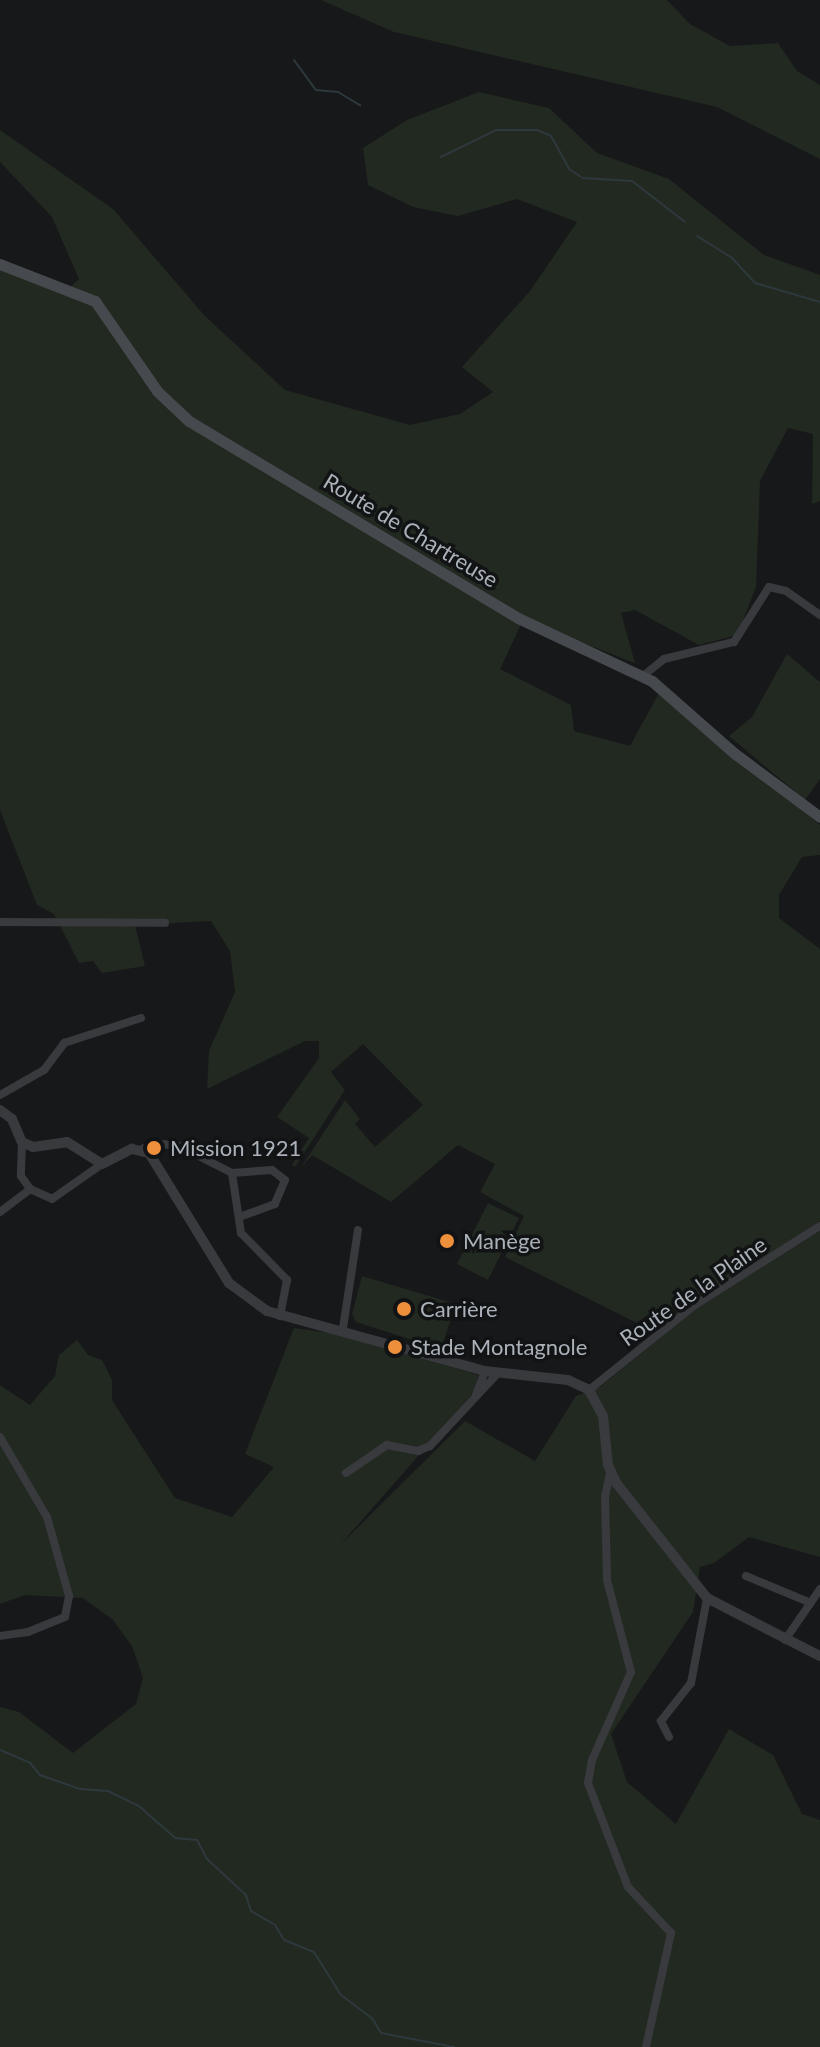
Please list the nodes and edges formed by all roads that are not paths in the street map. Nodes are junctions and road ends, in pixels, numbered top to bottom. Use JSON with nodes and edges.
{"nodes":[{"id":1,"x":0,"y":264,"type":"edge"},
{"id":2,"x":820,"y":615,"type":"edge"},
{"id":3,"x":643,"y":676,"type":"junction"},
{"id":4,"x":820,"y":817,"type":"edge"},
{"id":5,"x":0,"y":922,"type":"edge"},
{"id":6,"x":165,"y":923,"type":"dead end"},
{"id":7,"x":141,"y":1018,"type":"dead end"},
{"id":8,"x":0,"y":1095,"type":"edge"},
{"id":9,"x":0,"y":1110,"type":"edge"},
{"id":10,"x":22,"y":1142,"type":"junction"},
{"id":11,"x":142,"y":1149,"type":"junction"},
{"id":12,"x":102,"y":1164,"type":"junction"},
{"id":13,"x":232,"y":1173,"type":"junction"},
{"id":14,"x":30,"y":1189,"type":"junction"},
{"id":15,"x":0,"y":1212,"type":"edge"},
{"id":16,"x":239,"y":1217,"type":"junction"},
{"id":17,"x":820,"y":1226,"type":"edge"},
{"id":18,"x":358,"y":1230,"type":"dead end"},
{"id":19,"x":280,"y":1316,"type":"junction"},
{"id":20,"x":343,"y":1328,"type":"junction"},
{"id":21,"x":485,"y":1371,"type":"junction"},
{"id":22,"x":498,"y":1373,"type":"junction"},
{"id":23,"x":589,"y":1390,"type":"junction"},
{"id":24,"x":476,"y":1396,"type":"junction"},
{"id":25,"x":0,"y":1437,"type":"edge"},
{"id":26,"x":346,"y":1473,"type":"dead end"},
{"id":27,"x":610,"y":1473,"type":"junction"},
{"id":28,"x":746,"y":1576,"type":"dead end"},
{"id":29,"x":820,"y":1589,"type":"edge"},
{"id":30,"x":707,"y":1598,"type":"junction"},
{"id":31,"x":811,"y":1603,"type":"junction"},
{"id":32,"x":0,"y":1636,"type":"edge"},
{"id":33,"x":785,"y":1640,"type":"junction"},
{"id":34,"x":820,"y":1656,"type":"edge"},
{"id":35,"x":669,"y":1737,"type":"dead end"},
{"id":36,"x":646,"y":2047,"type":"edge"}],
"edges":[{"from":1,"to":3,"type":"main road","name":"Route de Chartreuse"},
{"from":2,"to":3,"type":"street"},
{"from":3,"to":4,"type":"main road","name":"Route de Chartreuse"},
{"from":5,"to":6,"type":"street"},
{"from":7,"to":8,"type":"street"},
{"from":9,"to":10,"type":"street"},
{"from":10,"to":12,"type":"street"},
{"from":10,"to":14,"type":"street"},
{"from":11,"to":12,"type":"street"},
{"from":11,"to":13,"type":"street"},
{"from":11,"to":19,"type":"street"},
{"from":12,"to":14,"type":"street"},
{"from":13,"to":16,"type":"street"},
{"from":13,"to":16,"type":"street"},
{"from":14,"to":15,"type":"street"},
{"from":16,"to":19,"type":"street"},
{"from":17,"to":23,"type":"street","name":"Route de la Plaine"},
{"from":18,"to":20,"type":"street"},
{"from":19,"to":20,"type":"street"},
{"from":20,"to":21,"type":"street"},
{"from":21,"to":22,"type":"street"},
{"from":21,"to":24,"type":"street"},
{"from":22,"to":23,"type":"street"},
{"from":22,"to":24,"type":"street"},
{"from":23,"to":27,"type":"street"},
{"from":24,"to":26,"type":"street"},
{"from":25,"to":32,"type":"street"},
{"from":27,"to":30,"type":"street"},
{"from":27,"to":36,"type":"street"},
{"from":28,"to":31,"type":"street"},
{"from":29,"to":31,"type":"street"},
{"from":30,"to":33,"type":"street"},
{"from":30,"to":35,"type":"street"},
{"from":31,"to":33,"type":"street"},
{"from":33,"to":34,"type":"street"}]}
